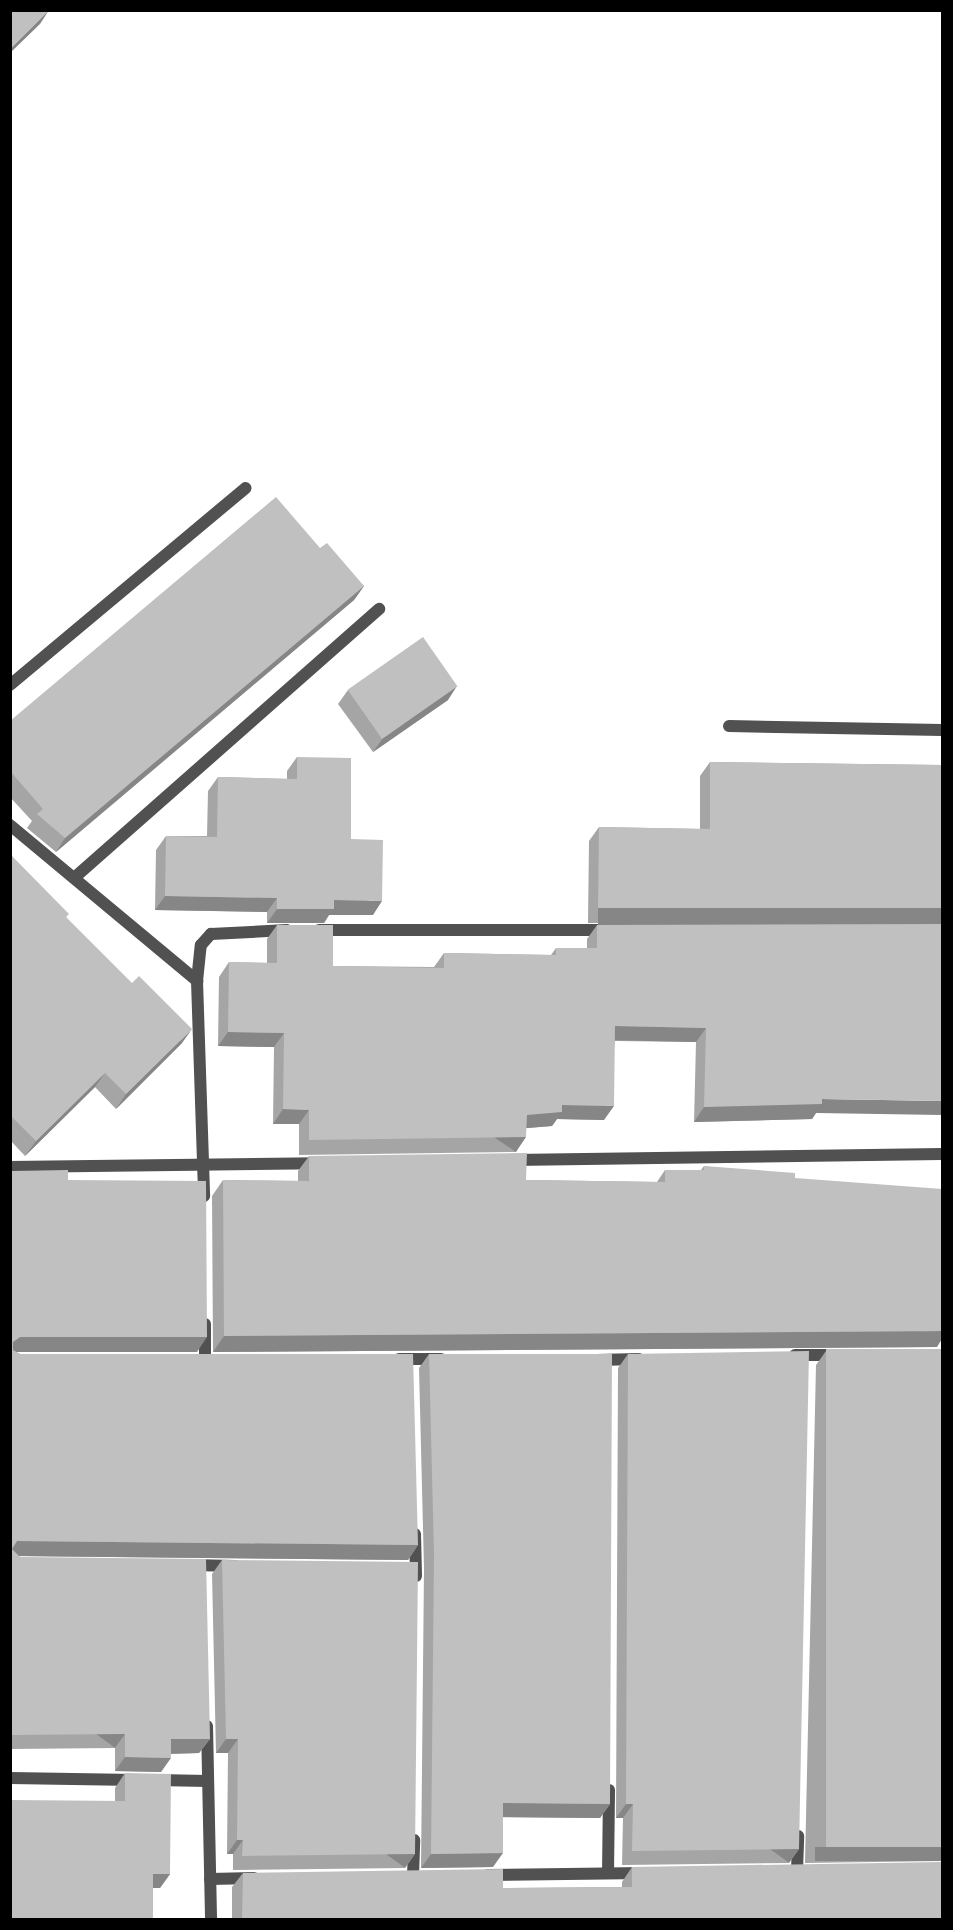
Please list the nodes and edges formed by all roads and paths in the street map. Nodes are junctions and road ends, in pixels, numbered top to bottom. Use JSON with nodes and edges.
{"nodes":[{"id":1,"x":246,"y":488,"type":"dead end"},
{"id":2,"x":379,"y":609,"type":"dead end"},
{"id":3,"x":10,"y":685,"type":"edge"},
{"id":4,"x":729,"y":726,"type":"dead end"},
{"id":5,"x":942,"y":730,"type":"edge"},
{"id":6,"x":10,"y":825,"type":"edge"},
{"id":7,"x":74,"y":878,"type":"junction"},
{"id":8,"x":622,"y":930,"type":"edge"},
{"id":9,"x":197,"y":981,"type":"junction"},
{"id":10,"x":942,"y":1154,"type":"edge"},
{"id":11,"x":502,"y":1160,"type":"edge"},
{"id":12,"x":335,"y":1162,"type":"edge"},
{"id":13,"x":204,"y":1164,"type":"junction"},
{"id":14,"x":10,"y":1167,"type":"edge"},
{"id":15,"x":204,"y":1210,"type":"edge"},
{"id":16,"x":204,"y":1315,"type":"edge"},
{"id":17,"x":785,"y":1355,"type":"edge"},
{"id":18,"x":853,"y":1355,"type":"edge"},
{"id":19,"x":388,"y":1359,"type":"edge"},
{"id":20,"x":458,"y":1359,"type":"edge"},
{"id":21,"x":657,"y":1359,"type":"edge"},
{"id":22,"x":586,"y":1360,"type":"edge"},
{"id":23,"x":205,"y":1361,"type":"edge"},
{"id":24,"x":415,"y":1522,"type":"edge"},
{"id":25,"x":173,"y":1565,"type":"edge"},
{"id":26,"x":251,"y":1566,"type":"edge"},
{"id":27,"x":416,"y":1592,"type":"edge"},
{"id":28,"x":207,"y":1714,"type":"edge"},
{"id":29,"x":10,"y":1778,"type":"edge"},
{"id":30,"x":609,"y":1778,"type":"edge"},
{"id":31,"x":208,"y":1781,"type":"junction"},
{"id":32,"x":798,"y":1822,"type":"edge"},
{"id":33,"x":414,"y":1829,"type":"edge"},
{"id":34,"x":797,"y":1870,"type":"edge"},
{"id":35,"x":656,"y":1872,"type":"edge"},
{"id":36,"x":608,"y":1873,"type":"junction"},
{"id":37,"x":471,"y":1875,"type":"edge"},
{"id":38,"x":413,"y":1876,"type":"edge"},
{"id":39,"x":270,"y":1878,"type":"edge"},
{"id":40,"x":210,"y":1879,"type":"junction"},
{"id":41,"x":211,"y":1920,"type":"edge"}],
"edges":[{"from":1,"to":3,"type":"street"},
{"from":2,"to":7,"type":"street"},
{"from":4,"to":5,"type":"street"},
{"from":6,"to":7,"type":"street"},
{"from":7,"to":9,"type":"street"},
{"from":8,"to":9,"type":"street"},
{"from":9,"to":13,"type":"street"},
{"from":10,"to":11,"type":"street"},
{"from":12,"to":13,"type":"street"},
{"from":13,"to":14,"type":"street"},
{"from":13,"to":15,"type":"street"},
{"from":16,"to":23,"type":"street"},
{"from":17,"to":18,"type":"street"},
{"from":19,"to":20,"type":"street"},
{"from":21,"to":22,"type":"street"},
{"from":24,"to":27,"type":"street"},
{"from":25,"to":26,"type":"street"},
{"from":28,"to":31,"type":"street"},
{"from":29,"to":31,"type":"street"},
{"from":30,"to":36,"type":"street"},
{"from":31,"to":40,"type":"street"},
{"from":32,"to":34,"type":"street"},
{"from":33,"to":38,"type":"street"},
{"from":35,"to":36,"type":"street"},
{"from":36,"to":37,"type":"street"},
{"from":39,"to":40,"type":"street"},
{"from":40,"to":41,"type":"street"}]}
